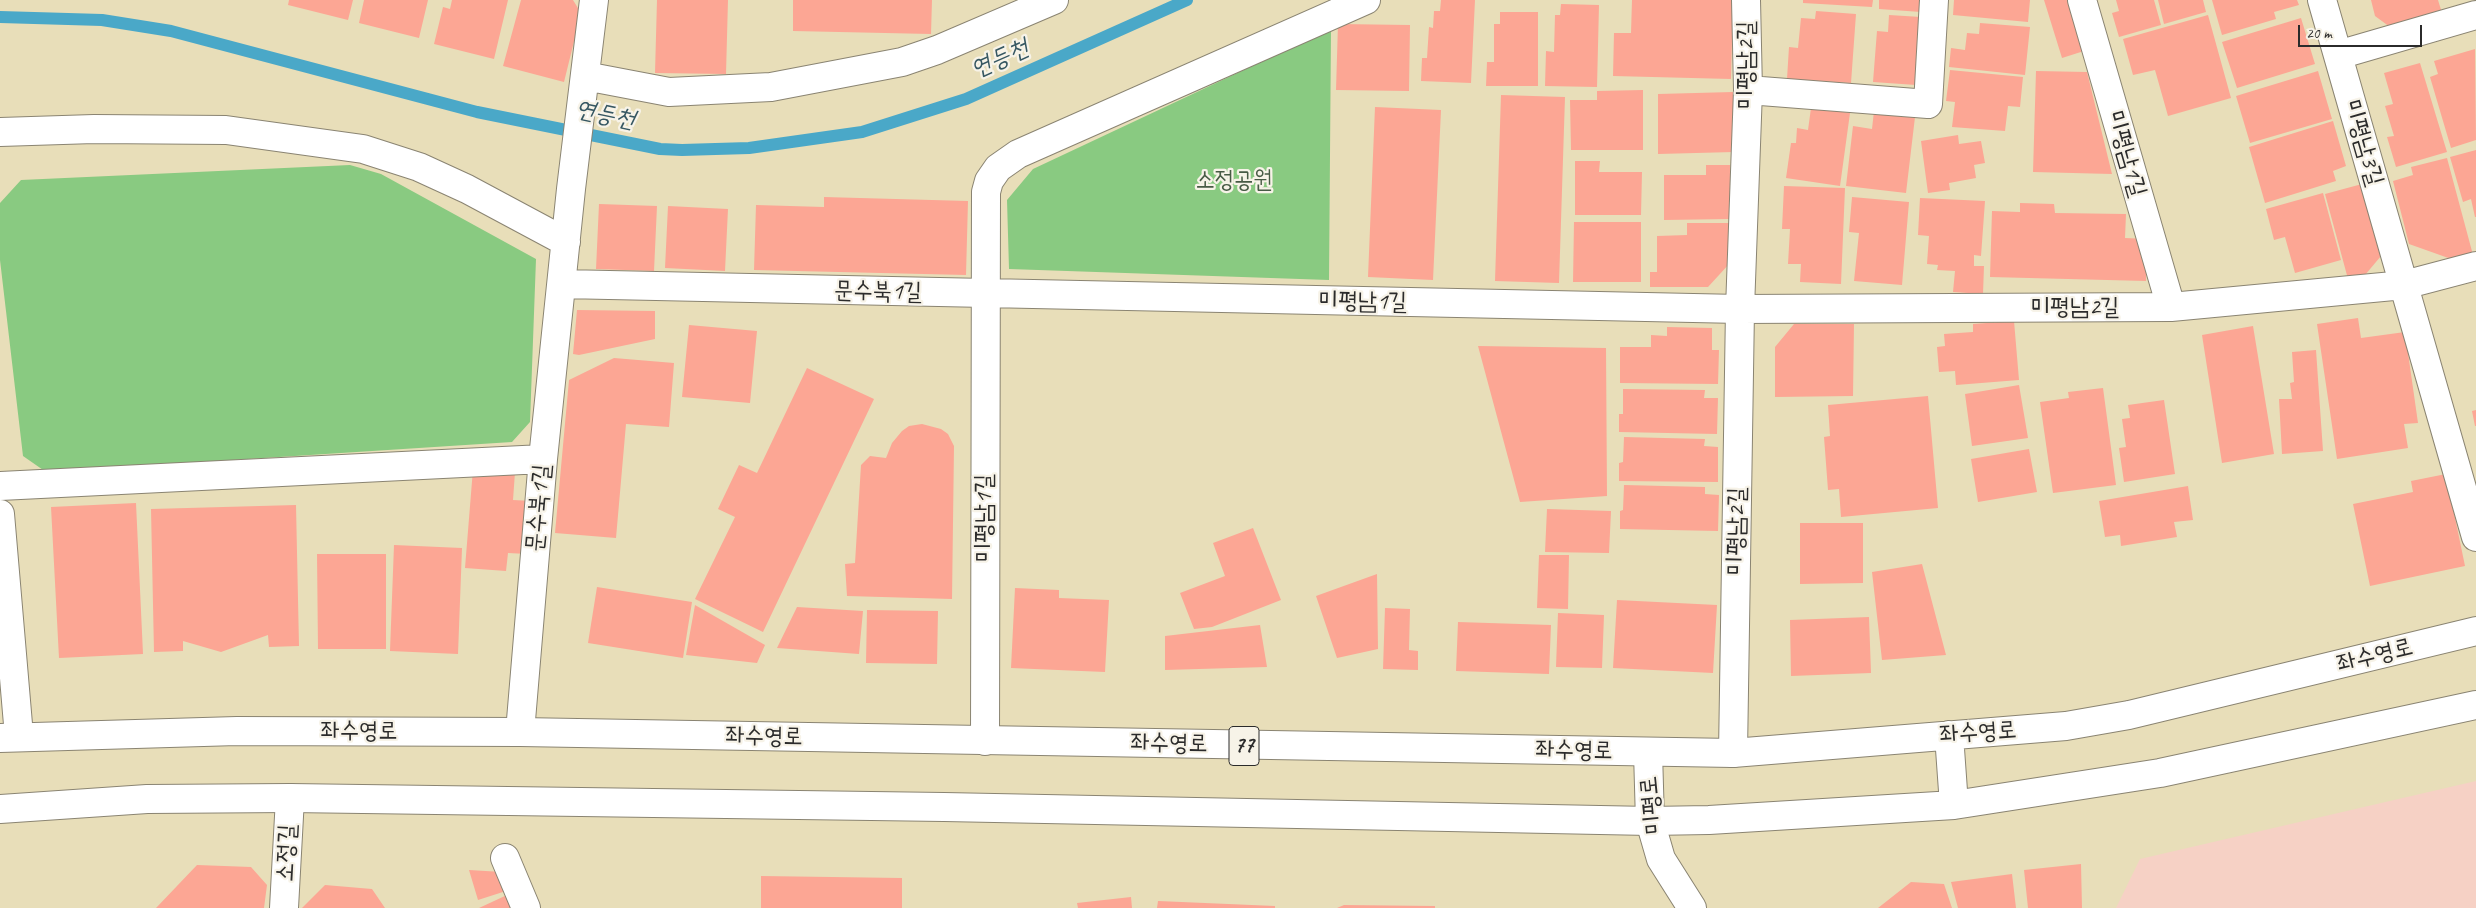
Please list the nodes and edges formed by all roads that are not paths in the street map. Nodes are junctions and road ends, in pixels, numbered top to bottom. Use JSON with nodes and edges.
{"nodes":[{"id":1,"x":594,"y":0,"type":"edge"},
{"id":2,"x":1054,"y":0,"type":"edge"},
{"id":3,"x":1366,"y":0,"type":"edge"},
{"id":4,"x":1746,"y":0,"type":"edge"},
{"id":5,"x":1934,"y":0,"type":"edge"},
{"id":6,"x":2082,"y":0,"type":"edge"},
{"id":7,"x":2322,"y":0,"type":"edge"},
{"id":8,"x":2476,"y":16,"type":"edge"},
{"id":9,"x":2338,"y":56,"type":"junction"},
{"id":10,"x":584,"y":84,"type":"junction"},
{"id":11,"x":1748,"y":90,"type":"junction"},
{"id":12,"x":0,"y":132,"type":"edge"},
{"id":13,"x":566,"y":242,"type":"junction"},
{"id":14,"x":2476,"y":266,"type":"edge"},
{"id":15,"x":562,"y":284,"type":"junction"},
{"id":16,"x":2404,"y":285,"type":"junction"},
{"id":17,"x":985,"y":295,"type":"junction"},
{"id":18,"x":2171,"y":307,"type":"junction"},
{"id":19,"x":1740,"y":310,"type":"junction"},
{"id":20,"x":543,"y":459,"type":"junction"},
{"id":21,"x":0,"y":486,"type":"edge"},
{"id":22,"x":0,"y":514,"type":"edge"},
{"id":23,"x":2476,"y":537,"type":"edge"},
{"id":24,"x":2476,"y":631,"type":"edge"},
{"id":25,"x":2476,"y":705,"type":"edge"},
{"id":26,"x":520,"y":732,"type":"junction"},
{"id":27,"x":1948,"y":735,"type":"junction"},
{"id":28,"x":9,"y":737,"type":"edge"},
{"id":29,"x":985,"y":741,"type":"junction"},
{"id":30,"x":1648,"y":752,"type":"junction"},
{"id":31,"x":1733,"y":753,"type":"junction"},
{"id":32,"x":290,"y":798,"type":"junction"},
{"id":33,"x":1954,"y":805,"type":"junction"},
{"id":34,"x":0,"y":809,"type":"edge"},
{"id":35,"x":1650,"y":821,"type":"junction"},
{"id":36,"x":505,"y":858,"type":"dead end"},
{"id":37,"x":284,"y":908,"type":"edge"},
{"id":38,"x":526,"y":908,"type":"edge"},
{"id":39,"x":1692,"y":908,"type":"edge"}],
"edges":[{"from":1,"to":10,"type":"street"},
{"from":2,"to":10,"type":"street"},
{"from":3,"to":17,"type":"street","name":"미평남1길"},
{"from":4,"to":11,"type":"street","name":"미평남2길"},
{"from":5,"to":11,"type":"street"},
{"from":6,"to":18,"type":"street","name":"미평남1길"},
{"from":7,"to":9,"type":"street","name":"미평남3길"},
{"from":8,"to":9,"type":"street"},
{"from":9,"to":16,"type":"street","name":"미평남3길"},
{"from":10,"to":13,"type":"street","name":"문수북1길"},
{"from":11,"to":19,"type":"street","name":"미평남2길"},
{"from":12,"to":13,"type":"street"},
{"from":13,"to":15,"type":"street","name":"문수북1길"},
{"from":14,"to":16,"type":"street"},
{"from":15,"to":17,"type":"street","name":"문수북1길"},
{"from":15,"to":20,"type":"street","name":"문수북1길"},
{"from":16,"to":18,"type":"street"},
{"from":16,"to":23,"type":"street","name":"미평남3길"},
{"from":17,"to":19,"type":"street","name":"미평남1길"},
{"from":17,"to":29,"type":"street","name":"미평남1길"},
{"from":18,"to":19,"type":"street","name":"미평남2길"},
{"from":19,"to":31,"type":"street","name":"미평남2길"},
{"from":20,"to":21,"type":"street"},
{"from":20,"to":26,"type":"street","name":"문수북1길"},
{"from":22,"to":28,"type":"street"},
{"from":24,"to":27,"type":"street","name":"좌수영로","number":"77"},
{"from":25,"to":33,"type":"street"},
{"from":26,"to":28,"type":"street","name":"좌수영로","number":"77"},
{"from":26,"to":29,"type":"street","name":"좌수영로","number":"77"},
{"from":27,"to":31,"type":"street","name":"좌수영로","number":"77"},
{"from":27,"to":33,"type":"street"},
{"from":29,"to":30,"type":"street","name":"좌수영로","number":"77"},
{"from":30,"to":31,"type":"street","name":"좌수영로","number":"77"},
{"from":30,"to":35,"type":"street","name":"미평로"},
{"from":32,"to":34,"type":"street"},
{"from":32,"to":35,"type":"street"},
{"from":32,"to":37,"type":"street","name":"소정길"},
{"from":33,"to":35,"type":"street"},
{"from":35,"to":39,"type":"street","name":"미평로"},
{"from":36,"to":38,"type":"street"}]}
